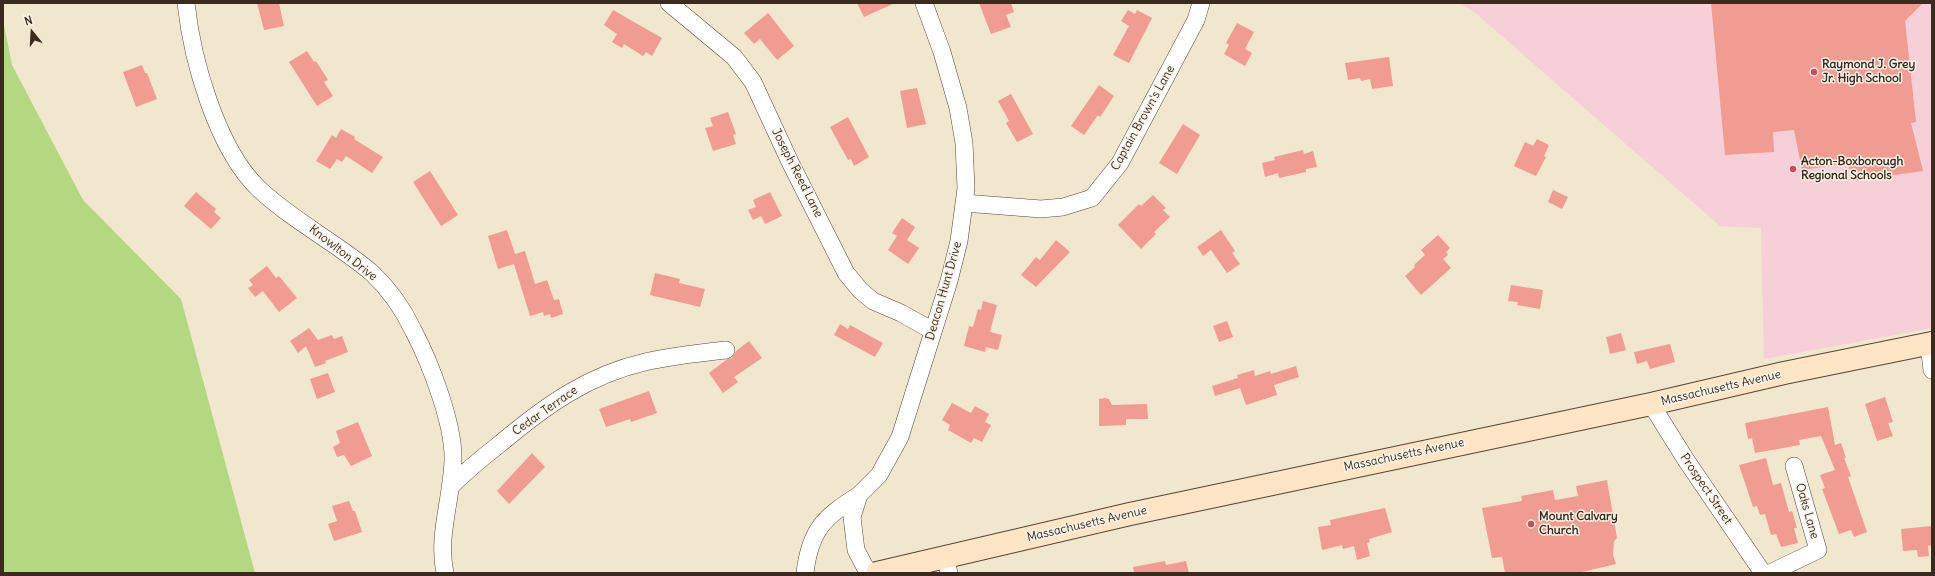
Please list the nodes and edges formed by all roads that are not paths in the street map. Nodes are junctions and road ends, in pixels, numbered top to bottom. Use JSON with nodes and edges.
{"nodes":[{"id":1,"x":186,"y":3,"type":"edge"},
{"id":2,"x":669,"y":3,"type":"edge"},
{"id":3,"x":924,"y":3,"type":"edge"},
{"id":4,"x":1201,"y":3,"type":"edge"},
{"id":5,"x":964,"y":203,"type":"junction"},
{"id":6,"x":933,"y":331,"type":"junction"},
{"id":7,"x":1930,"y":344,"type":"edge"},
{"id":8,"x":726,"y":350,"type":"dead end"},
{"id":9,"x":1932,"y":370,"type":"edge"},
{"id":10,"x":1651,"y":404,"type":"junction"},
{"id":11,"x":1794,"y":466,"type":"dead end"},
{"id":12,"x":450,"y":487,"type":"junction"},
{"id":13,"x":859,"y":495,"type":"junction"},
{"id":14,"x":947,"y":565,"type":"edge"},
{"id":15,"x":445,"y":573,"type":"edge"},
{"id":16,"x":805,"y":573,"type":"edge"},
{"id":17,"x":870,"y":573,"type":"edge"},
{"id":18,"x":876,"y":573,"type":"edge"},
{"id":19,"x":1763,"y":573,"type":"edge"},
{"id":20,"x":1770,"y":573,"type":"edge"}],
"edges":[{"from":1,"to":12,"type":"street","name":"Knowlton Drive"},
{"from":2,"to":6,"type":"street","name":"Joseph Reed Lane"},
{"from":3,"to":5,"type":"street","name":"Deacon Hunt Drive"},
{"from":4,"to":5,"type":"street","name":"Captain Brown's Lane"},
{"from":5,"to":6,"type":"street","name":"Deacon Hunt Drive"},
{"from":6,"to":13,"type":"street","name":"Deacon Hunt Drive"},
{"from":7,"to":9,"type":"street"},
{"from":7,"to":10,"type":"main road","name":"Massachusetts Avenue"},
{"from":8,"to":12,"type":"street","name":"Cedar Terrace"},
{"from":10,"to":14,"type":"main road","name":"Massachusetts Avenue"},
{"from":10,"to":19,"type":"street","name":"Prospect Street"},
{"from":11,"to":20,"type":"street","name":"Oaks Lane"},
{"from":12,"to":15,"type":"street","name":"Knowlton Drive"},
{"from":13,"to":16,"type":"street","name":"Deacon Hunt Drive"},
{"from":13,"to":17,"type":"street","name":"Deacon Hunt Drive"},
{"from":14,"to":18,"type":"main road","name":"Massachusetts Avenue"}]}
